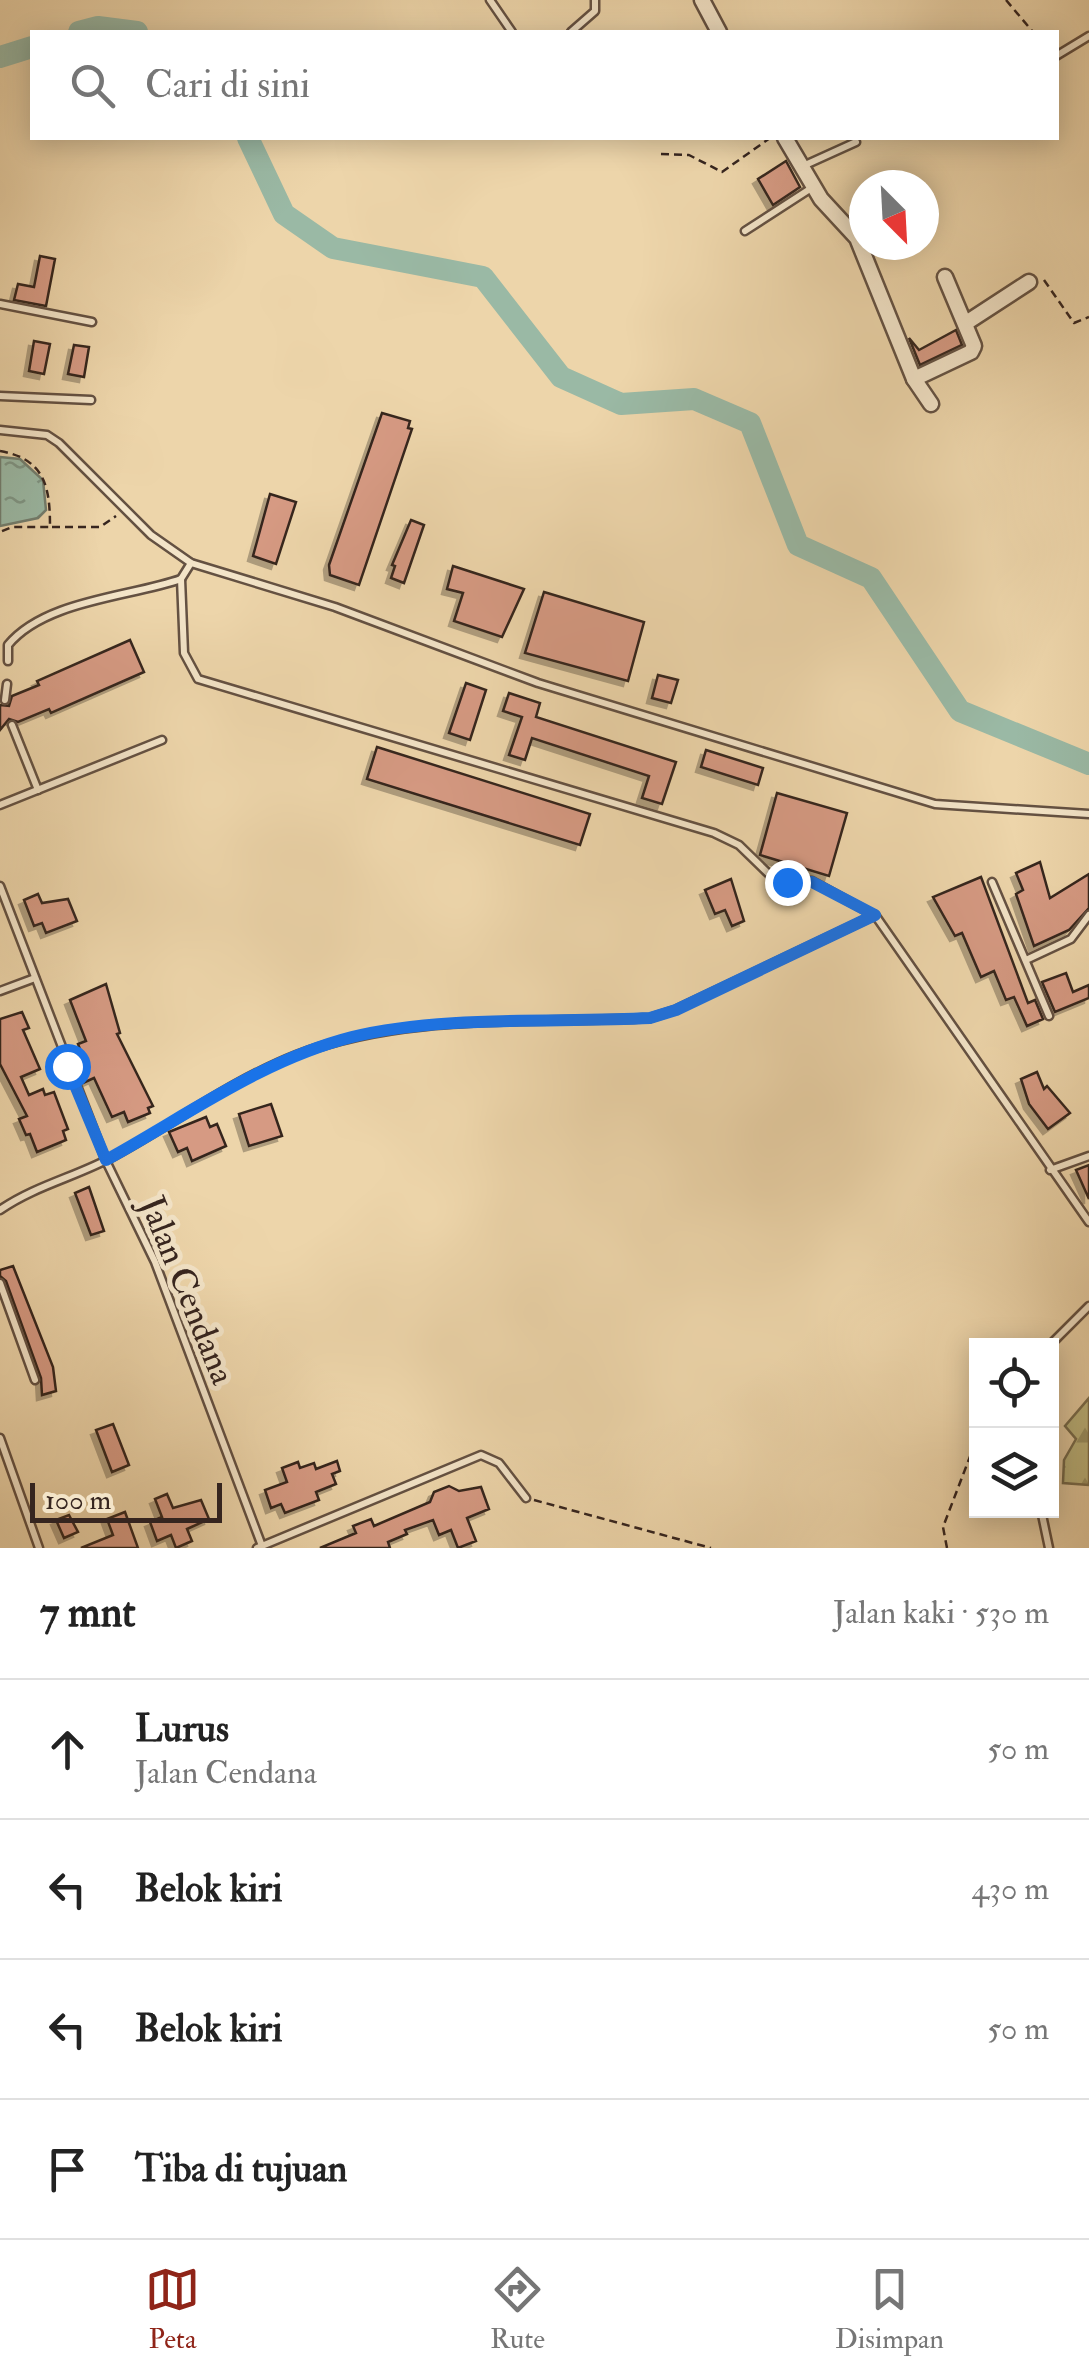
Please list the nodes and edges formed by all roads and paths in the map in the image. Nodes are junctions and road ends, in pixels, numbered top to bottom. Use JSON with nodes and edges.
{"nodes":[{"id":1,"x":490,"y":0,"type":"edge"},
{"id":2,"x":595,"y":0,"type":"edge"},
{"id":3,"x":702,"y":0,"type":"edge"},
{"id":4,"x":1006,"y":0,"type":"edge"},
{"id":5,"x":511,"y":30,"type":"edge"},
{"id":6,"x":574,"y":30,"type":"edge"},
{"id":7,"x":717,"y":30,"type":"edge"},
{"id":8,"x":1031,"y":30,"type":"edge"},
{"id":9,"x":1089,"y":36,"type":"edge"},
{"id":10,"x":1059,"y":54,"type":"edge"},
{"id":11,"x":768,"y":140,"type":"edge"},
{"id":12,"x":786,"y":140,"type":"edge"},
{"id":13,"x":856,"y":142,"type":"dead end"},
{"id":14,"x":661,"y":154,"type":"dead end"},
{"id":15,"x":803,"y":166,"type":"junction"},
{"id":16,"x":814,"y":186,"type":"junction"},
{"id":17,"x":745,"y":231,"type":"dead end"},
{"id":18,"x":945,"y":277,"type":"dead end"},
{"id":19,"x":1029,"y":282,"type":"joint"},
{"id":20,"x":0,"y":304,"type":"edge"},
{"id":21,"x":1089,"y":317,"type":"edge"},
{"id":22,"x":92,"y":322,"type":"dead end"},
{"id":23,"x":966,"y":324,"type":"junction"},
{"id":24,"x":914,"y":378,"type":"junction"},
{"id":25,"x":0,"y":396,"type":"edge"},
{"id":26,"x":90,"y":400,"type":"dead end"},
{"id":27,"x":931,"y":404,"type":"dead end"},
{"id":28,"x":0,"y":430,"type":"edge"},
{"id":29,"x":0,"y":451,"type":"edge"},
{"id":30,"x":127,"y":509,"type":"junction"},
{"id":31,"x":50,"y":527,"type":"junction"},
{"id":32,"x":0,"y":532,"type":"edge"},
{"id":33,"x":191,"y":563,"type":"junction"},
{"id":34,"x":181,"y":579,"type":"junction"},
{"id":35,"x":8,"y":661,"type":"dead end"},
{"id":36,"x":8,"y":684,"type":"dead end"},
{"id":37,"x":4,"y":700,"type":"dead end"},
{"id":38,"x":12,"y":725,"type":"dead end"},
{"id":39,"x":162,"y":740,"type":"dead end"},
{"id":40,"x":38,"y":790,"type":"junction"},
{"id":41,"x":0,"y":805,"type":"edge"},
{"id":42,"x":1089,"y":814,"type":"edge"},
{"id":43,"x":992,"y":882,"type":"dead end"},
{"id":44,"x":0,"y":886,"type":"edge"},
{"id":45,"x":875,"y":915,"type":"junction"},
{"id":46,"x":1089,"y":915,"type":"edge"},
{"id":47,"x":1026,"y":960,"type":"junction"},
{"id":48,"x":35,"y":978,"type":"junction"},
{"id":49,"x":0,"y":990,"type":"edge"},
{"id":50,"x":1049,"y":1016,"type":"dead end"},
{"id":51,"x":1089,"y":1156,"type":"edge"},
{"id":52,"x":106,"y":1160,"type":"junction"},
{"id":53,"x":1050,"y":1170,"type":"junction"},
{"id":54,"x":0,"y":1210,"type":"edge"},
{"id":55,"x":1089,"y":1222,"type":"edge"},
{"id":56,"x":0,"y":1283,"type":"edge"},
{"id":57,"x":1089,"y":1306,"type":"edge"},
{"id":58,"x":1057,"y":1338,"type":"edge"},
{"id":59,"x":35,"y":1380,"type":"dead end"},
{"id":60,"x":0,"y":1438,"type":"edge"},
{"id":61,"x":969,"y":1460,"type":"edge"},
{"id":62,"x":526,"y":1498,"type":"joint"},
{"id":63,"x":1043,"y":1518,"type":"edge"},
{"id":64,"x":260,"y":1547,"type":"edge"},
{"id":65,"x":39,"y":1548,"type":"edge"},
{"id":66,"x":711,"y":1548,"type":"edge"},
{"id":67,"x":947,"y":1548,"type":"edge"},
{"id":68,"x":1049,"y":1548,"type":"edge"}],
"edges":[{"from":1,"to":5,"type":"lane"},
{"from":2,"to":6,"type":"lane"},
{"from":3,"to":7,"type":"street"},
{"from":4,"to":8,"type":"path"},
{"from":9,"to":10,"type":"lane"},
{"from":11,"to":14,"type":"path"},
{"from":12,"to":15,"type":"street"},
{"from":13,"to":15,"type":"lane"},
{"from":15,"to":16,"type":"street"},
{"from":16,"to":17,"type":"lane"},
{"from":16,"to":24,"type":"street"},
{"from":18,"to":23,"type":"street"},
{"from":19,"to":21,"type":"path"},
{"from":19,"to":23,"type":"street"},
{"from":20,"to":22,"type":"lane"},
{"from":23,"to":24,"type":"street"},
{"from":24,"to":27,"type":"street"},
{"from":25,"to":26,"type":"lane"},
{"from":28,"to":30,"type":"lane"},
{"from":29,"to":31,"type":"path"},
{"from":30,"to":31,"type":"path"},
{"from":30,"to":33,"type":"lane"},
{"from":31,"to":32,"type":"path"},
{"from":33,"to":34,"type":"lane"},
{"from":33,"to":42,"type":"lane"},
{"from":34,"to":35,"type":"lane"},
{"from":34,"to":45,"type":"lane"},
{"from":36,"to":37,"type":"lane"},
{"from":38,"to":40,"type":"lane"},
{"from":39,"to":40,"type":"lane"},
{"from":40,"to":41,"type":"lane"},
{"from":43,"to":47,"type":"lane"},
{"from":44,"to":48,"type":"lane","name":"Jalan Cendana"},
{"from":45,"to":52,"type":"lane"},
{"from":45,"to":53,"type":"lane"},
{"from":46,"to":47,"type":"lane"},
{"from":47,"to":50,"type":"lane"},
{"from":48,"to":49,"type":"lane"},
{"from":48,"to":52,"type":"lane","name":"Jalan Cendana"},
{"from":51,"to":53,"type":"lane"},
{"from":52,"to":54,"type":"lane"},
{"from":52,"to":64,"type":"lane","name":"Jalan Cendana"},
{"from":53,"to":55,"type":"lane"},
{"from":56,"to":59,"type":"lane"},
{"from":57,"to":58,"type":"lane"},
{"from":60,"to":65,"type":"lane"},
{"from":61,"to":67,"type":"path"},
{"from":62,"to":64,"type":"lane"},
{"from":62,"to":66,"type":"path"},
{"from":63,"to":68,"type":"lane"}]}
